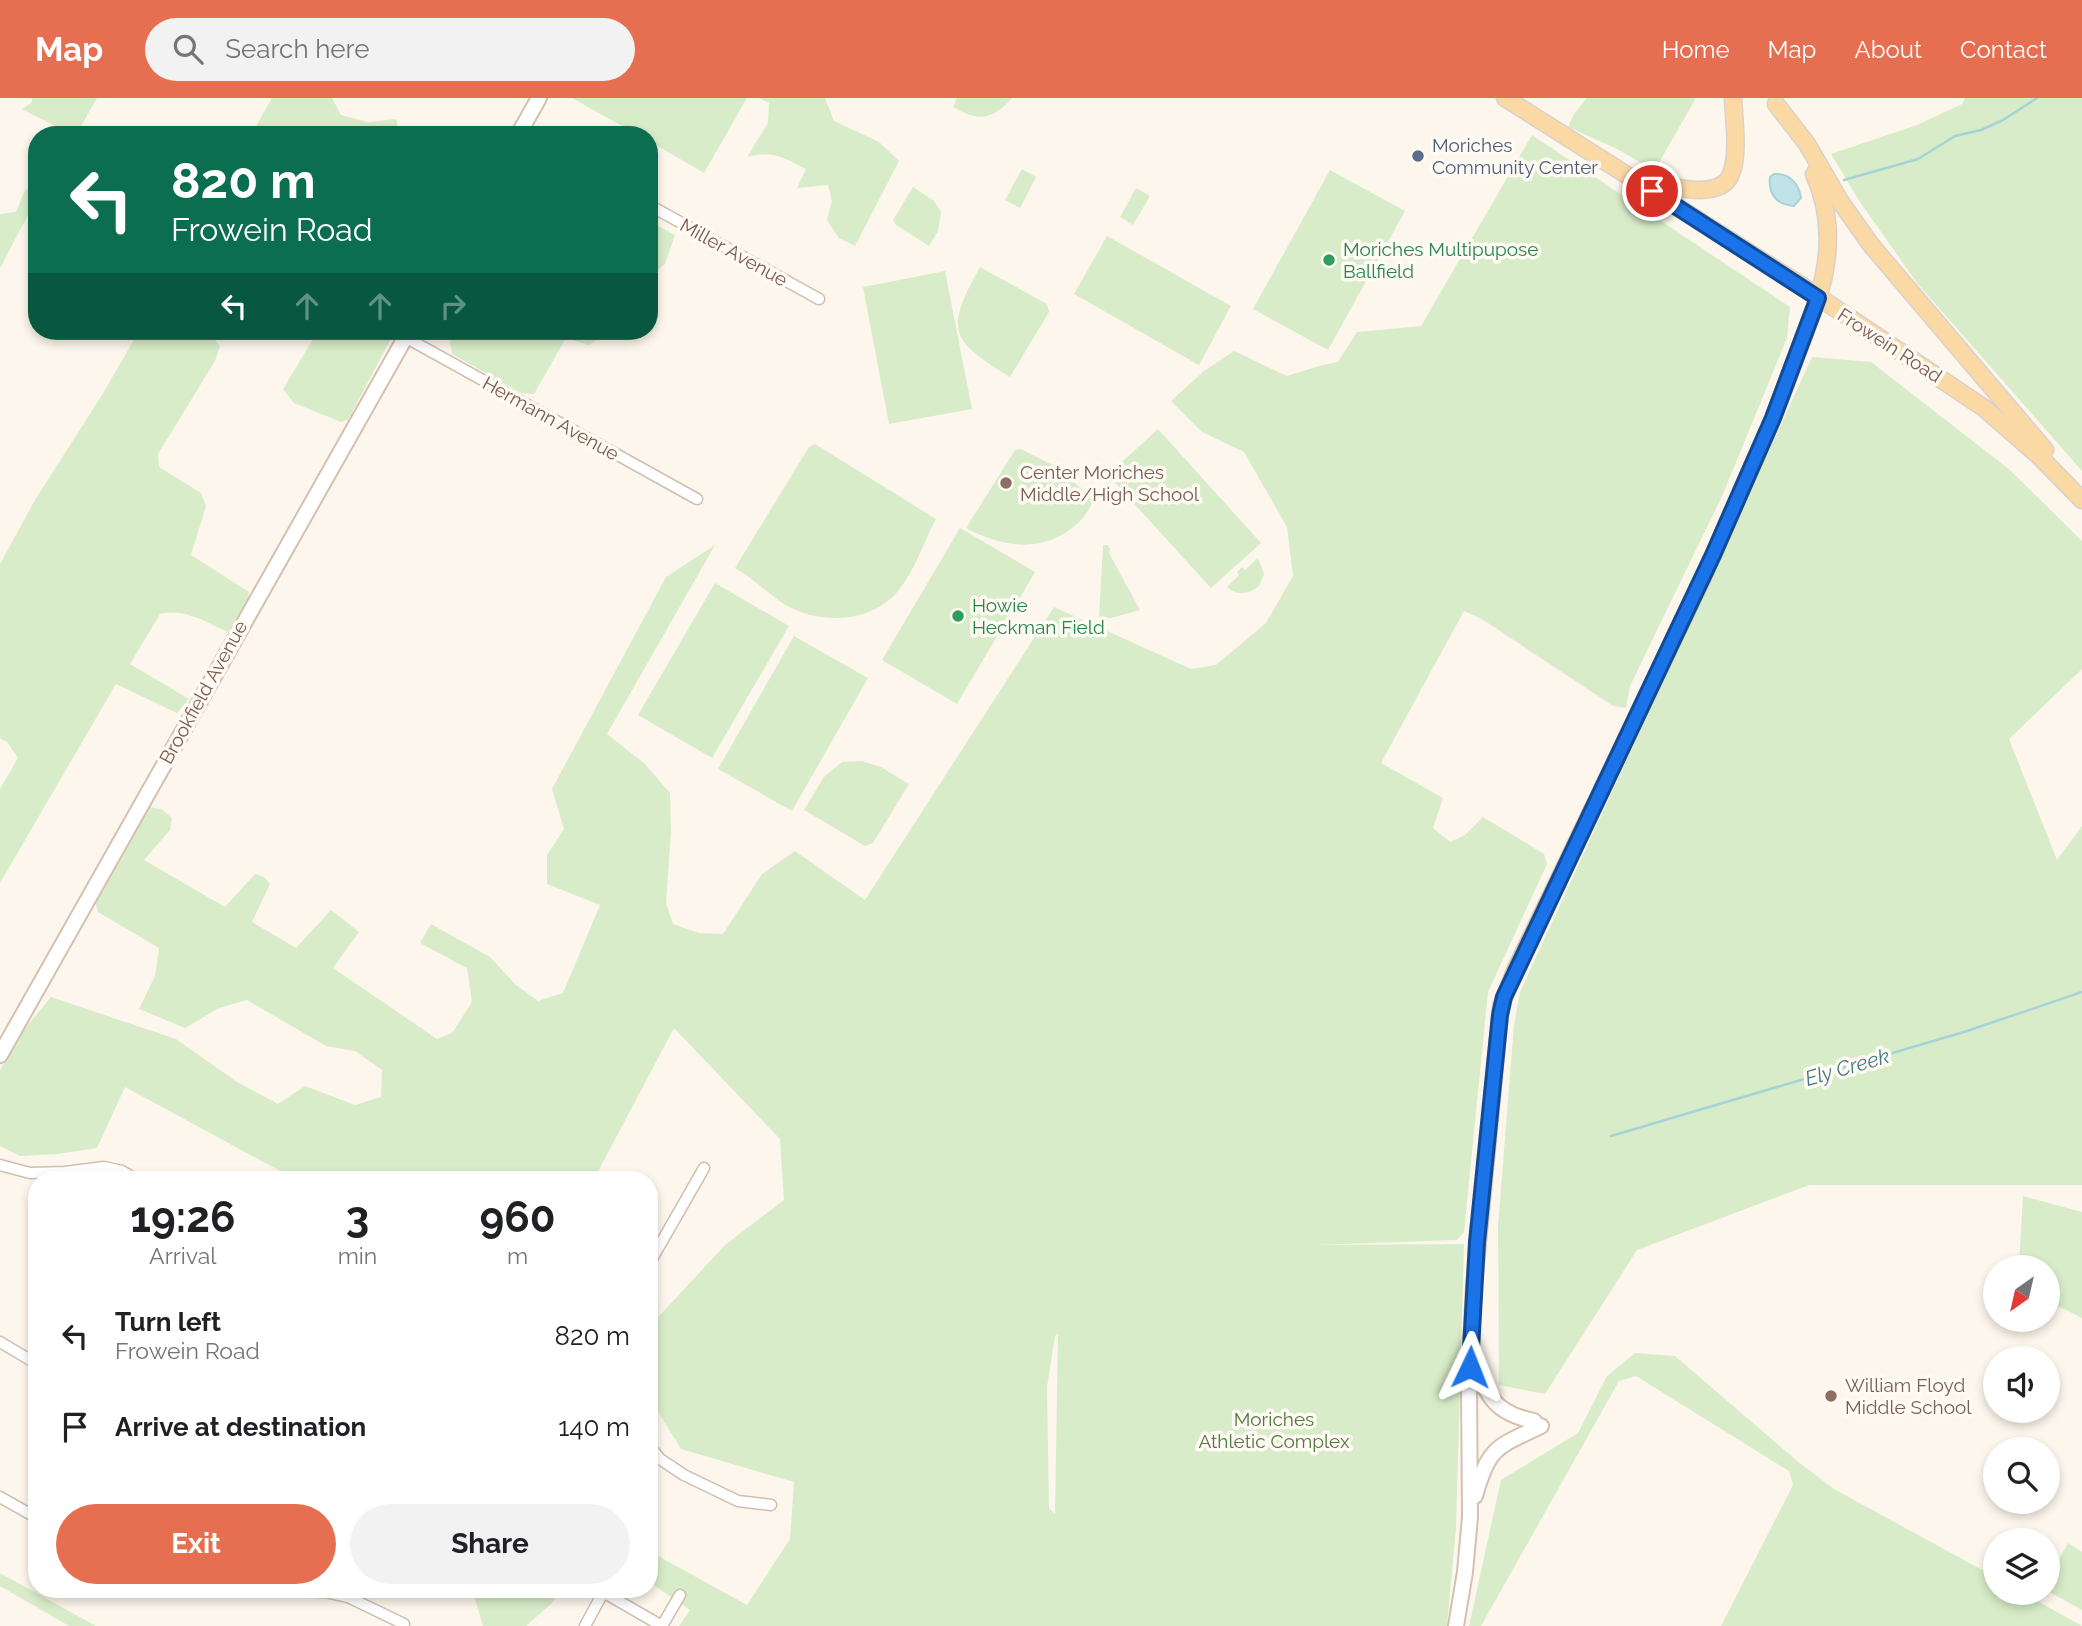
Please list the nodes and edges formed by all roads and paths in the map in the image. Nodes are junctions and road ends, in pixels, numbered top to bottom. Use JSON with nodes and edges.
{"nodes":[{"id":1,"x":539,"y":98,"type":"edge"},
{"id":2,"x":1505,"y":98,"type":"edge"},
{"id":3,"x":1733,"y":98,"type":"edge"},
{"id":4,"x":1775,"y":101,"type":"edge"},
{"id":5,"x":525,"y":126,"type":"edge"},
{"id":6,"x":1619,"y":170,"type":"junction"},
{"id":7,"x":658,"y":210,"type":"edge"},
{"id":8,"x":1818,"y":298,"type":"junction"},
{"id":9,"x":819,"y":299,"type":"dead end"},
{"id":10,"x":404,"y":340,"type":"edge"},
{"id":11,"x":418,"y":340,"type":"edge"},
{"id":12,"x":697,"y":499,"type":"dead end"},
{"id":13,"x":2082,"y":500,"type":"edge"},
{"id":14,"x":0,"y":1055,"type":"edge"},
{"id":15,"x":0,"y":1165,"type":"edge"},
{"id":16,"x":704,"y":1168,"type":"dead end"},
{"id":17,"x":73,"y":1171,"type":"edge"},
{"id":18,"x":122,"y":1171,"type":"edge"},
{"id":19,"x":28,"y":1172,"type":"edge"},
{"id":20,"x":658,"y":1248,"type":"edge"},
{"id":21,"x":1471,"y":1341,"type":"junction"},
{"id":22,"x":0,"y":1342,"type":"edge"},
{"id":23,"x":28,"y":1359,"type":"edge"},
{"id":24,"x":658,"y":1456,"type":"edge"},
{"id":25,"x":0,"y":1497,"type":"edge"},
{"id":26,"x":771,"y":1505,"type":"dead end"},
{"id":27,"x":28,"y":1513,"type":"edge"},
{"id":28,"x":1470,"y":1517,"type":"junction"},
{"id":29,"x":680,"y":1595,"type":"dead end"},
{"id":30,"x":350,"y":1598,"type":"edge"},
{"id":31,"x":600,"y":1598,"type":"edge"},
{"id":32,"x":616,"y":1598,"type":"edge"},
{"id":33,"x":404,"y":1624,"type":"dead end"},
{"id":34,"x":585,"y":1626,"type":"edge"},
{"id":35,"x":1456,"y":1626,"type":"edge"}],
"edges":[{"from":1,"to":5,"type":"main road"},
{"from":2,"to":6,"type":"main road","name":"Frowein Road"},
{"from":3,"to":6,"type":"main road"},
{"from":4,"to":8,"type":"main road"},
{"from":4,"to":13,"type":"main road"},
{"from":6,"to":8,"type":"main road","name":"Frowein Road"},
{"from":7,"to":9,"type":"street","name":"Miller Avenue"},
{"from":8,"to":13,"type":"main road","name":"Frowein Road"},
{"from":8,"to":21,"type":"main road"},
{"from":10,"to":14,"type":"main road","name":"Brookfield Avenue"},
{"from":11,"to":12,"type":"street","name":"Hermann Avenue"},
{"from":15,"to":19,"type":"street"},
{"from":16,"to":20,"type":"street"},
{"from":17,"to":18,"type":"street"},
{"from":21,"to":28,"type":"main road"},
{"from":21,"to":28,"type":"main road"},
{"from":22,"to":23,"type":"street"},
{"from":24,"to":26,"type":"street"},
{"from":25,"to":27,"type":"street"},
{"from":28,"to":35,"type":"main road"},
{"from":29,"to":32,"type":"street"},
{"from":30,"to":33,"type":"street"},
{"from":31,"to":34,"type":"street"}]}
